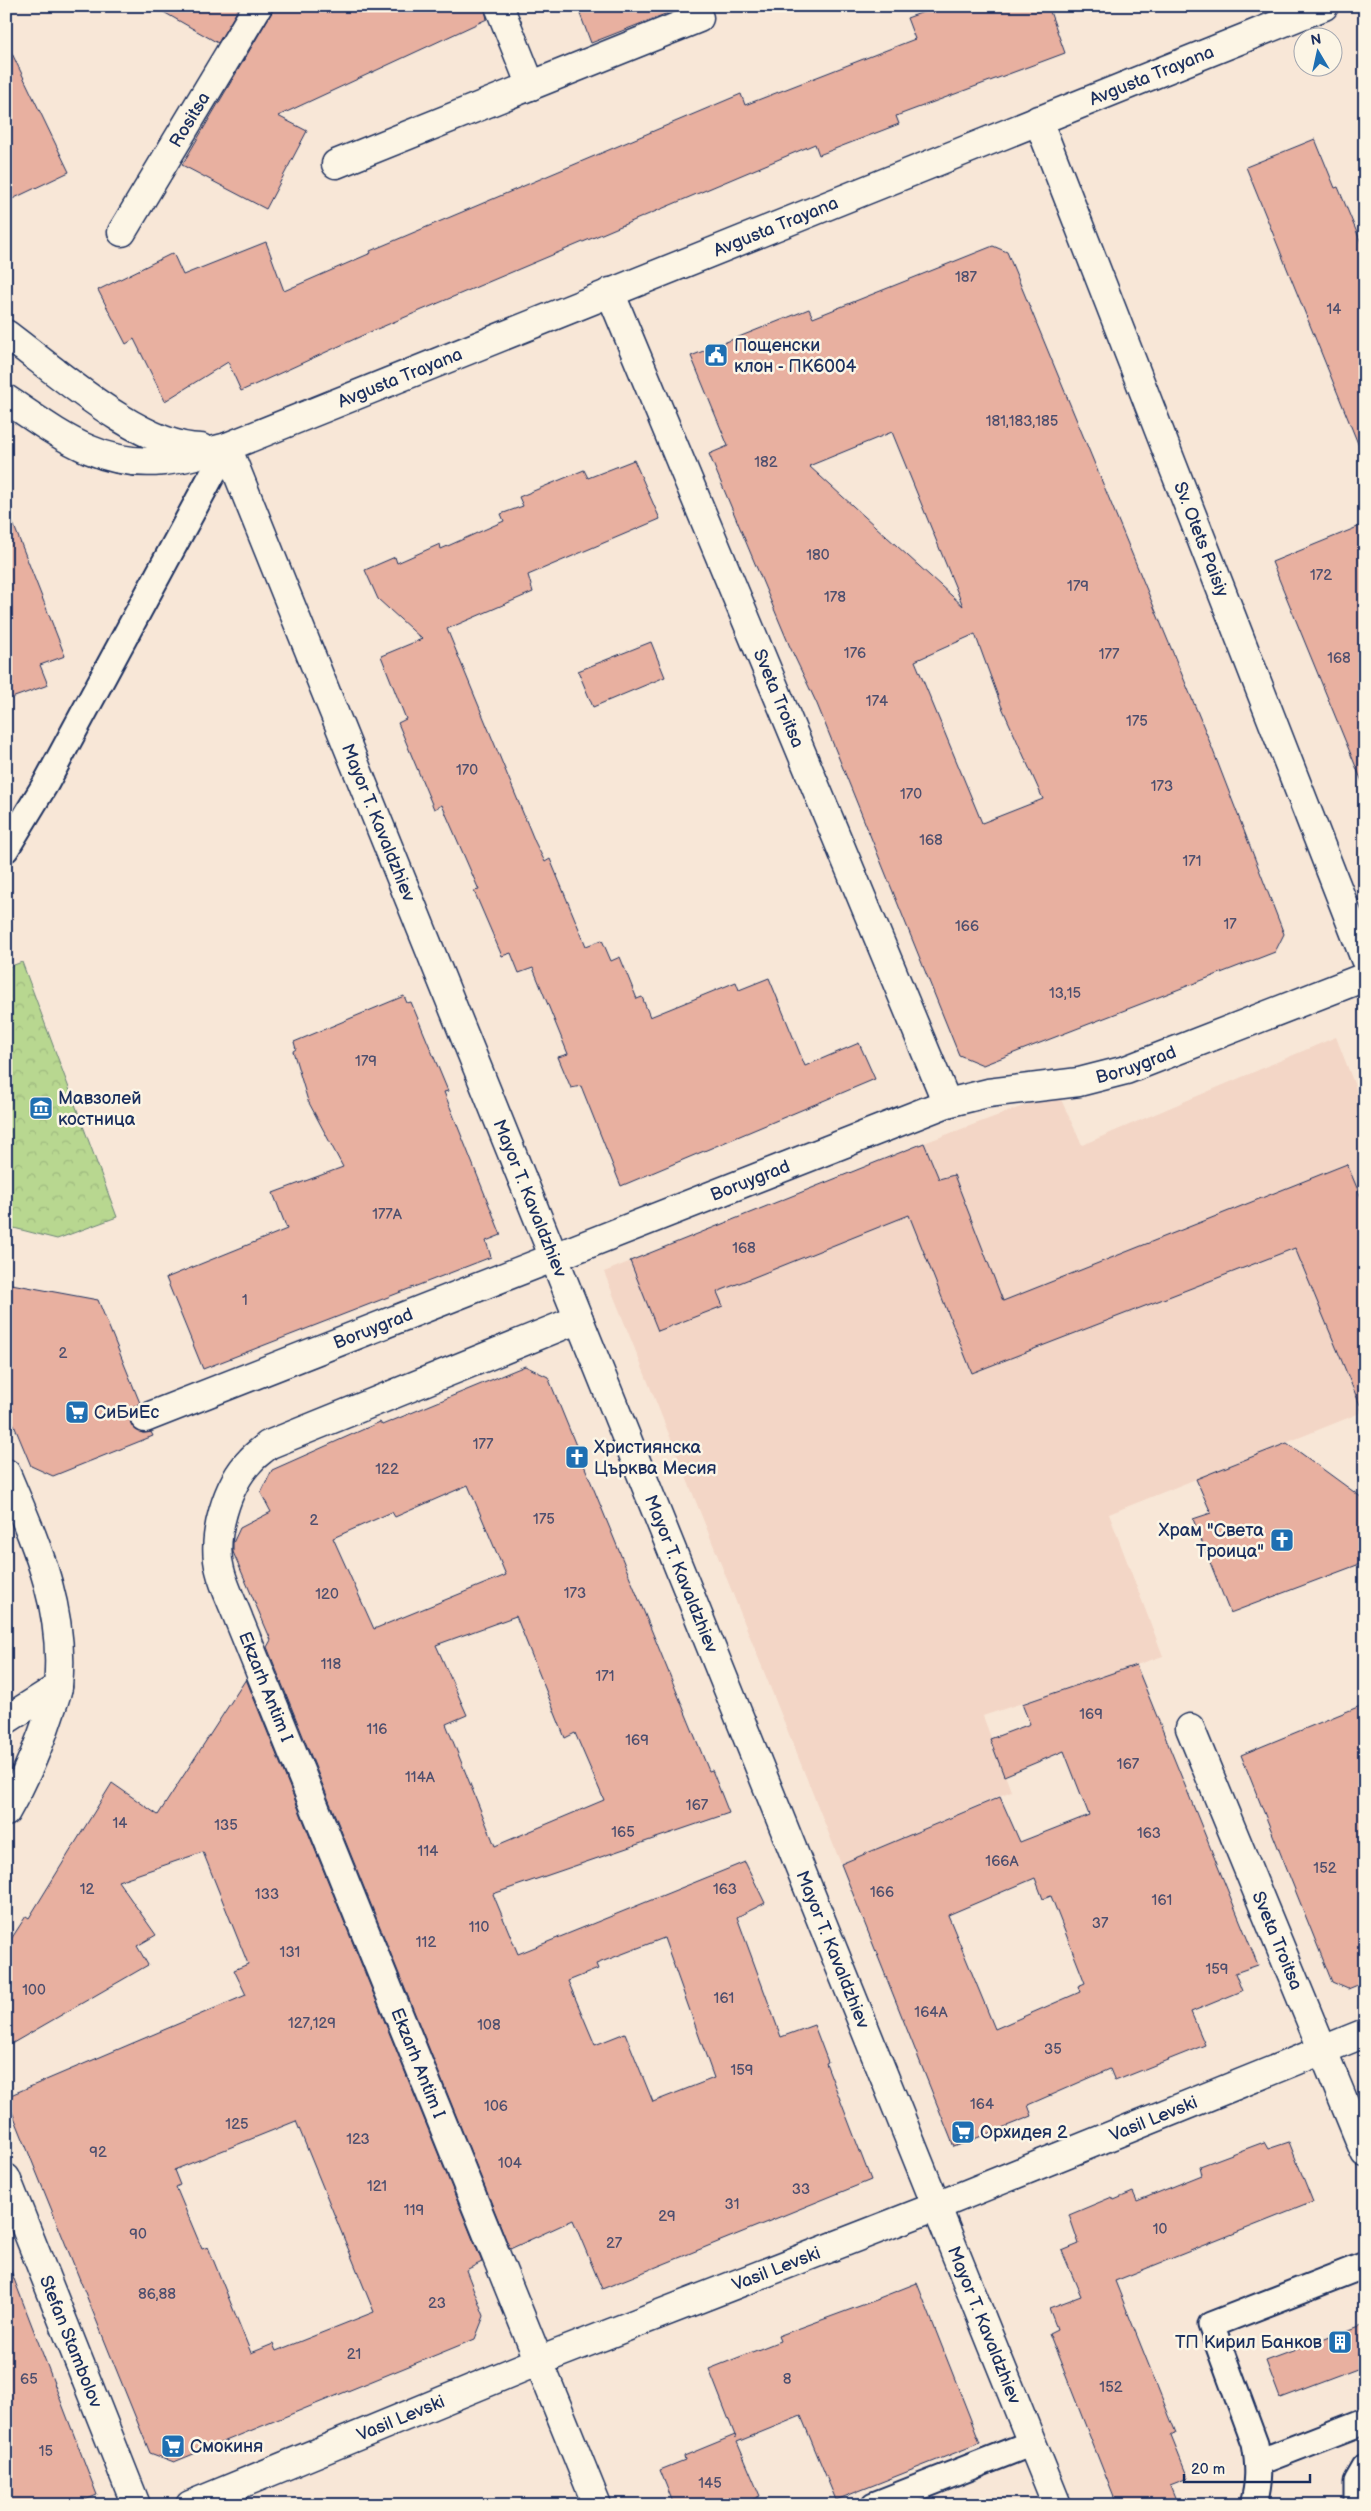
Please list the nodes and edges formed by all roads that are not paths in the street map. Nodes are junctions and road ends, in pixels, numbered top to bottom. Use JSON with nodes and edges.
{"nodes":[{"id":1,"x":258,"y":6,"type":"edge"},
{"id":2,"x":499,"y":6,"type":"edge"},
{"id":3,"x":1324,"y":6,"type":"edge"},
{"id":4,"x":699,"y":18,"type":"dead end"},
{"id":5,"x":531,"y":86,"type":"junction"},
{"id":6,"x":1038,"y":120,"type":"junction"},
{"id":7,"x":336,"y":164,"type":"dead end"},
{"id":8,"x":122,"y":232,"type":"dead end"},
{"id":9,"x":610,"y":292,"type":"junction"},
{"id":10,"x":6,"y":334,"type":"edge"},
{"id":11,"x":6,"y":399,"type":"edge"},
{"id":12,"x":227,"y":447,"type":"junction"},
{"id":13,"x":6,"y":849,"type":"edge"},
{"id":14,"x":1365,"y":959,"type":"edge"},
{"id":15,"x":1365,"y":977,"type":"edge"},
{"id":16,"x":947,"y":1103,"type":"junction"},
{"id":17,"x":554,"y":1257,"type":"junction"},
{"id":18,"x":579,"y":1319,"type":"junction"},
{"id":19,"x":146,"y":1418,"type":"dead end"},
{"id":20,"x":6,"y":1473,"type":"edge"},
{"id":21,"x":58,"y":1687,"type":"junction"},
{"id":22,"x":6,"y":1720,"type":"edge"},
{"id":23,"x":1190,"y":1728,"type":"dead end"},
{"id":24,"x":6,"y":1812,"type":"edge"},
{"id":25,"x":1365,"y":2033,"type":"edge"},
{"id":26,"x":1323,"y":2050,"type":"junction"},
{"id":27,"x":1365,"y":2153,"type":"edge"},
{"id":28,"x":6,"y":2178,"type":"edge"},
{"id":29,"x":937,"y":2206,"type":"junction"},
{"id":30,"x":1365,"y":2265,"type":"edge"},
{"id":31,"x":538,"y":2362,"type":"junction"},
{"id":32,"x":1365,"y":2421,"type":"edge"},
{"id":33,"x":1032,"y":2443,"type":"junction"},
{"id":34,"x":1259,"y":2462,"type":"junction"},
{"id":35,"x":1365,"y":2468,"type":"edge"},
{"id":36,"x":136,"y":2505,"type":"edge"},
{"id":37,"x":190,"y":2505,"type":"edge"},
{"id":38,"x":597,"y":2505,"type":"edge"},
{"id":39,"x":874,"y":2505,"type":"edge"},
{"id":40,"x":1058,"y":2505,"type":"edge"},
{"id":41,"x":1252,"y":2505,"type":"edge"},
{"id":42,"x":1357,"y":2505,"type":"edge"}],
"edges":[{"from":1,"to":8,"type":"street","name":"Rositsa"},
{"from":2,"to":5,"type":"street"},
{"from":3,"to":6,"type":"street","name":"Avgusta Trayana"},
{"from":4,"to":5,"type":"street"},
{"from":5,"to":7,"type":"street"},
{"from":6,"to":9,"type":"street","name":"Avgusta Trayana"},
{"from":6,"to":14,"type":"street","name":"Sv. Otets Paisiy"},
{"from":9,"to":12,"type":"street","name":"Avgusta Trayana"},
{"from":9,"to":16,"type":"street","name":"Sveta Troitsa"},
{"from":10,"to":12,"type":"street","name":"Avgusta Trayana"},
{"from":11,"to":12,"type":"street","name":"Avgusta Trayana"},
{"from":12,"to":13,"type":"lane"},
{"from":12,"to":17,"type":"street","name":"Mayor T. Kavaldzhiev"},
{"from":15,"to":16,"type":"street","name":"Boruygrad"},
{"from":16,"to":17,"type":"street","name":"Boruygrad"},
{"from":17,"to":18,"type":"street","name":"Mayor T. Kavaldzhiev"},
{"from":17,"to":19,"type":"street","name":"Boruygrad"},
{"from":18,"to":29,"type":"street","name":"Mayor T. Kavaldzhiev"},
{"from":18,"to":31,"type":"street","name":"Ekzarh Antim I"},
{"from":20,"to":21,"type":"street"},
{"from":21,"to":22,"type":"street"},
{"from":21,"to":24,"type":"street"},
{"from":23,"to":26,"type":"street","name":"Sveta Troitsa"},
{"from":25,"to":26,"type":"street","name":"Vasil Levski"},
{"from":26,"to":27,"type":"street","name":"Sveta Troitsa"},
{"from":26,"to":29,"type":"street","name":"Vasil Levski"},
{"from":28,"to":36,"type":"street","name":"Stefan Stambolov"},
{"from":29,"to":31,"type":"street","name":"Vasil Levski"},
{"from":29,"to":33,"type":"street","name":"Mayor T. Kavaldzhiev"},
{"from":30,"to":34,"type":"lane"},
{"from":31,"to":37,"type":"street","name":"Vasil Levski"},
{"from":31,"to":38,"type":"street","name":"Ekzarh Antim I"},
{"from":32,"to":34,"type":"lane"},
{"from":33,"to":39,"type":"lane"},
{"from":33,"to":40,"type":"street","name":"Mayor T. Kavaldzhiev"},
{"from":34,"to":41,"type":"lane"},
{"from":35,"to":42,"type":"lane"}]}
